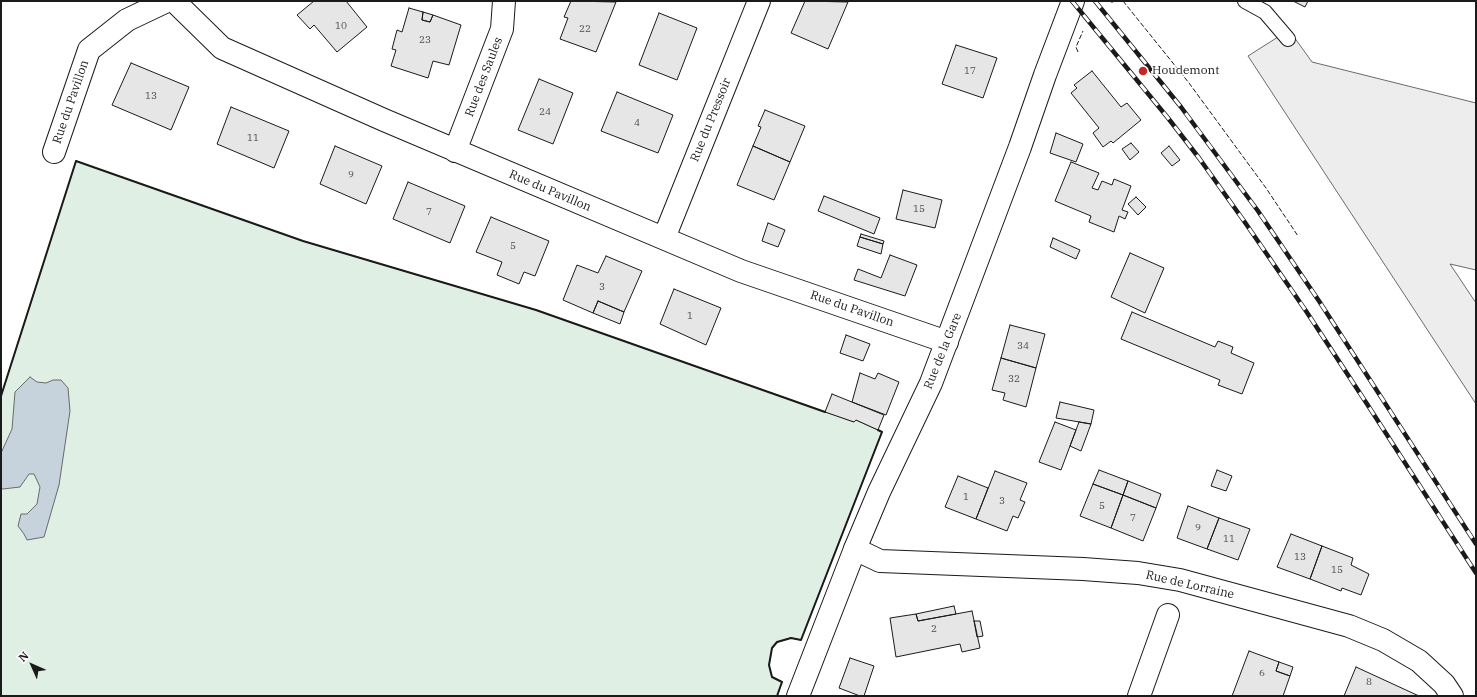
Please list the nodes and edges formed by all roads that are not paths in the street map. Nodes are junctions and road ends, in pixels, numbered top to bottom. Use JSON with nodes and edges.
{"nodes":[{"id":1,"x":167,"y":1,"type":"edge"},
{"id":2,"x":174,"y":1,"type":"edge"},
{"id":3,"x":504,"y":1,"type":"edge"},
{"id":4,"x":759,"y":1,"type":"edge"},
{"id":5,"x":1073,"y":1,"type":"edge"},
{"id":6,"x":1245,"y":1,"type":"edge"},
{"id":7,"x":1288,"y":39,"type":"dead end"},
{"id":8,"x":455,"y":151,"type":"junction"},
{"id":9,"x":54,"y":152,"type":"dead end"},
{"id":10,"x":664,"y":238,"type":"junction"},
{"id":11,"x":947,"y":342,"type":"junction"},
{"id":12,"x":854,"y":549,"type":"junction"},
{"id":13,"x":1168,"y":615,"type":"dead end"},
{"id":14,"x":798,"y":696,"type":"edge"},
{"id":15,"x":1139,"y":696,"type":"edge"},
{"id":16,"x":1452,"y":696,"type":"edge"}],
"edges":[{"from":1,"to":9,"type":"street","name":"Rue du Pavillon"},
{"from":2,"to":8,"type":"street","name":"Rue du Pavillon"},
{"from":3,"to":8,"type":"street","name":"Rue des Saules"},
{"from":4,"to":10,"type":"street","name":"Rue du Pressoir"},
{"from":5,"to":11,"type":"street","name":"Rue de la Gare"},
{"from":6,"to":7,"type":"lane"},
{"from":8,"to":10,"type":"street","name":"Rue du Pavillon"},
{"from":10,"to":11,"type":"street","name":"Rue du Pavillon"},
{"from":11,"to":12,"type":"street","name":"Rue de la Gare"},
{"from":12,"to":14,"type":"street","name":"Rue de la Gare"},
{"from":12,"to":16,"type":"street","name":"Rue de Lorraine"},
{"from":13,"to":15,"type":"street"}]}
